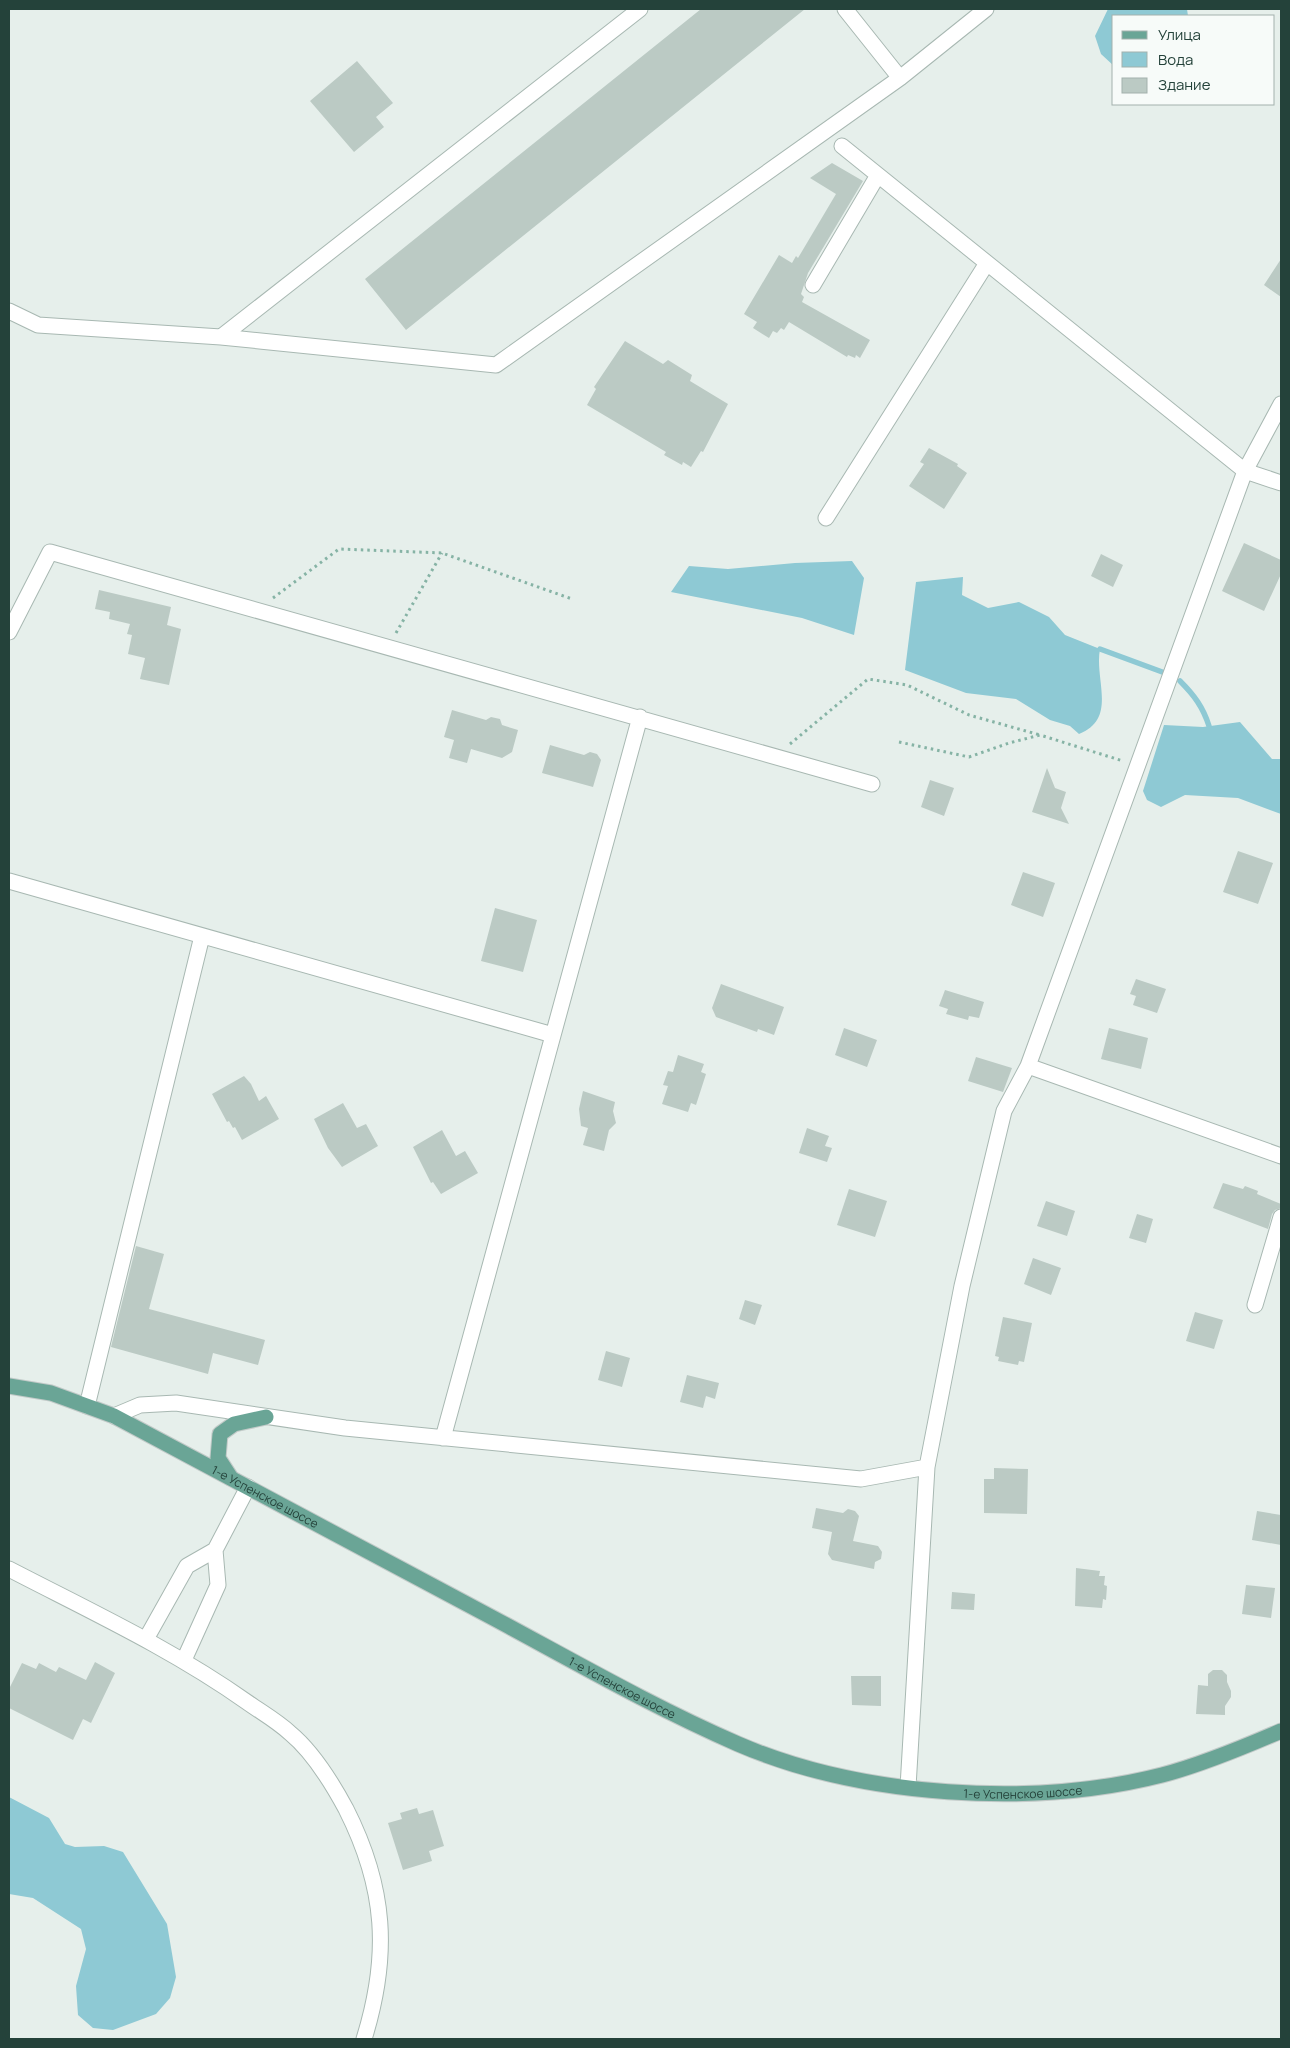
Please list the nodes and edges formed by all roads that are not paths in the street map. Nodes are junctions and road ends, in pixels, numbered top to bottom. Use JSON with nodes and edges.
{"nodes":[{"id":1,"x":640,"y":9,"type":"edge"},
{"id":2,"x":845,"y":9,"type":"edge"},
{"id":3,"x":986,"y":9,"type":"edge"},
{"id":4,"x":900,"y":78,"type":"junction"},
{"id":5,"x":842,"y":146,"type":"dead end"},
{"id":6,"x":878,"y":175,"type":"junction"},
{"id":7,"x":987,"y":263,"type":"junction"},
{"id":8,"x":813,"y":285,"type":"dead end"},
{"id":9,"x":9,"y":311,"type":"edge"},
{"id":10,"x":221,"y":337,"type":"junction"},
{"id":11,"x":1281,"y":404,"type":"edge"},
{"id":12,"x":1245,"y":471,"type":"junction"},
{"id":13,"x":1281,"y":483,"type":"edge"},
{"id":14,"x":826,"y":518,"type":"dead end"},
{"id":15,"x":9,"y":632,"type":"edge"},
{"id":16,"x":640,"y":717,"type":"junction"},
{"id":17,"x":872,"y":784,"type":"dead end"},
{"id":18,"x":9,"y":881,"type":"edge"},
{"id":19,"x":202,"y":936,"type":"junction"},
{"id":20,"x":554,"y":1035,"type":"junction"},
{"id":21,"x":1028,"y":1066,"type":"junction"},
{"id":22,"x":1281,"y":1156,"type":"edge"},
{"id":23,"x":1281,"y":1217,"type":"edge"},
{"id":24,"x":1255,"y":1305,"type":"dead end"},
{"id":25,"x":9,"y":1386,"type":"edge"},
{"id":26,"x":87,"y":1406,"type":"junction"},
{"id":27,"x":114,"y":1416,"type":"junction"},
{"id":28,"x":266,"y":1416,"type":"junction"},
{"id":29,"x":443,"y":1438,"type":"junction"},
{"id":30,"x":927,"y":1467,"type":"junction"},
{"id":31,"x":232,"y":1479,"type":"junction"},
{"id":32,"x":248,"y":1487,"type":"junction"},
{"id":33,"x":215,"y":1550,"type":"junction"},
{"id":34,"x":9,"y":1569,"type":"edge"},
{"id":35,"x":146,"y":1639,"type":"junction"},
{"id":36,"x":184,"y":1660,"type":"junction"},
{"id":37,"x":1281,"y":1732,"type":"edge"},
{"id":38,"x":908,"y":1787,"type":"junction"},
{"id":39,"x":364,"y":2039,"type":"edge"}],
"edges":[{"from":1,"to":10,"type":"street"},
{"from":2,"to":4,"type":"street"},
{"from":3,"to":4,"type":"street"},
{"from":4,"to":10,"type":"street"},
{"from":5,"to":6,"type":"street"},
{"from":6,"to":7,"type":"street"},
{"from":6,"to":8,"type":"street"},
{"from":7,"to":12,"type":"street"},
{"from":7,"to":14,"type":"street"},
{"from":9,"to":10,"type":"street"},
{"from":11,"to":12,"type":"street"},
{"from":12,"to":13,"type":"street"},
{"from":12,"to":21,"type":"street"},
{"from":15,"to":16,"type":"street"},
{"from":16,"to":17,"type":"street"},
{"from":16,"to":20,"type":"street"},
{"from":18,"to":19,"type":"street"},
{"from":19,"to":20,"type":"street"},
{"from":19,"to":26,"type":"street"},
{"from":20,"to":29,"type":"street"},
{"from":21,"to":22,"type":"street"},
{"from":21,"to":30,"type":"street"},
{"from":23,"to":24,"type":"street"},
{"from":25,"to":26,"type":"main road","name":"1-е Успенское шоссе"},
{"from":26,"to":27,"type":"main road","name":"1-е Успенское шоссе"},
{"from":27,"to":28,"type":"street"},
{"from":27,"to":31,"type":"main road","name":"1-е Успенское шоссе"},
{"from":28,"to":29,"type":"street"},
{"from":28,"to":31,"type":"main road"},
{"from":29,"to":30,"type":"street"},
{"from":30,"to":38,"type":"street"},
{"from":31,"to":32,"type":"main road","name":"1-е Успенское шоссе"},
{"from":32,"to":33,"type":"street"},
{"from":32,"to":38,"type":"main road","name":"1-е Успенское шоссе"},
{"from":33,"to":35,"type":"street"},
{"from":33,"to":36,"type":"street"},
{"from":34,"to":35,"type":"street"},
{"from":35,"to":36,"type":"street"},
{"from":36,"to":39,"type":"street"},
{"from":37,"to":38,"type":"main road","name":"1-е Успенское шоссе"}]}
